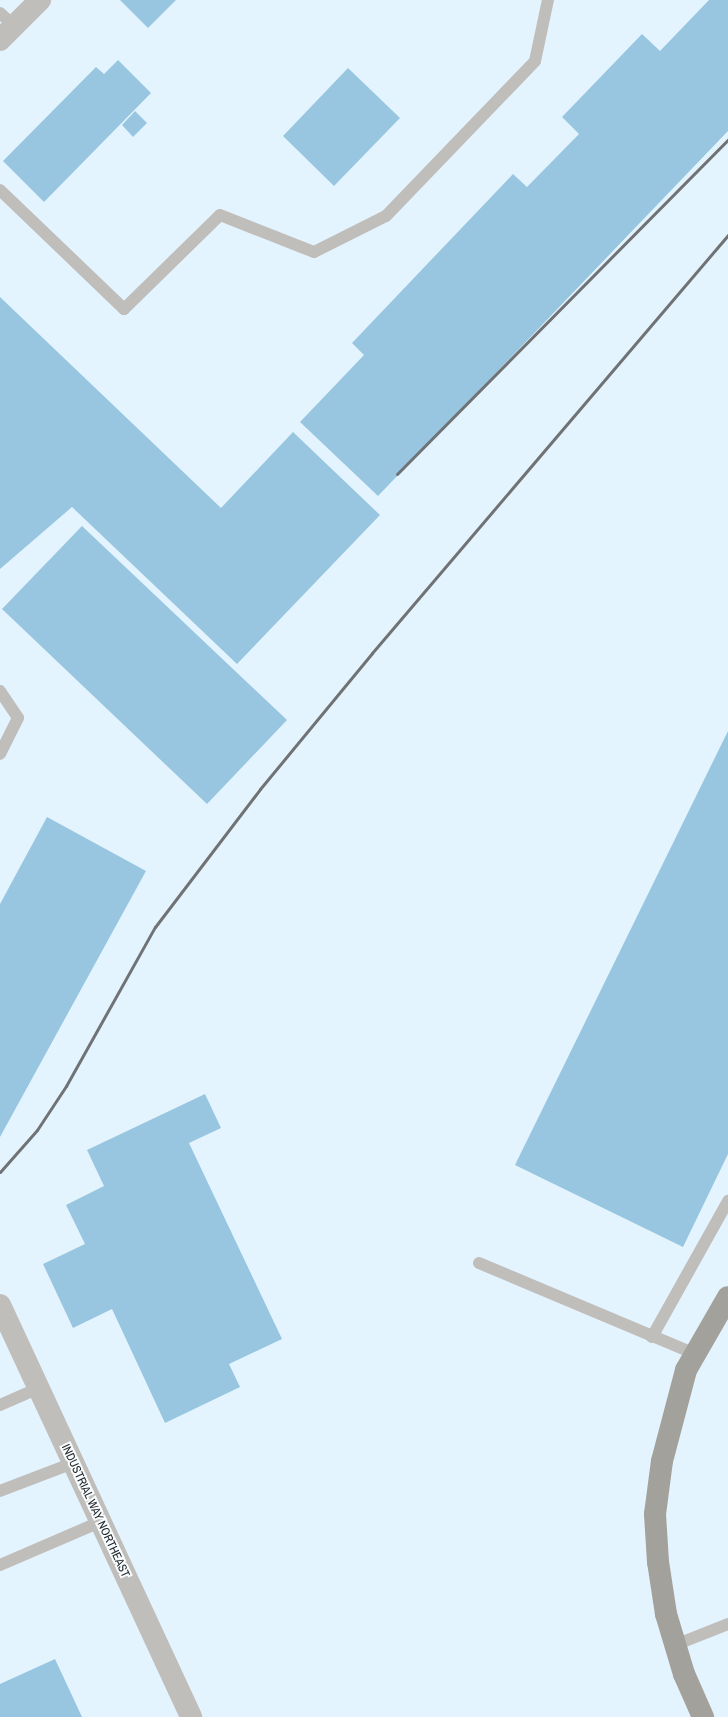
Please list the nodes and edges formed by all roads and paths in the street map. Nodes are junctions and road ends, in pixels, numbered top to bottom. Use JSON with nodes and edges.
{"nodes":[{"id":1,"x":40,"y":0,"type":"edge"},
{"id":2,"x":548,"y":0,"type":"edge"},
{"id":3,"x":5,"y":26,"type":"edge"},
{"id":4,"x":0,"y":190,"type":"edge"},
{"id":5,"x":0,"y":691,"type":"edge"},
{"id":6,"x":0,"y":754,"type":"edge"},
{"id":7,"x":728,"y":1201,"type":"edge"},
{"id":8,"x":479,"y":1263,"type":"dead end"},
{"id":9,"x":728,"y":1297,"type":"edge"},
{"id":10,"x":0,"y":1305,"type":"edge"},
{"id":11,"x":652,"y":1337,"type":"junction"},
{"id":12,"x":695,"y":1354,"type":"junction"},
{"id":13,"x":38,"y":1388,"type":"junction"},
{"id":14,"x":0,"y":1405,"type":"edge"},
{"id":15,"x":73,"y":1462,"type":"junction"},
{"id":16,"x":0,"y":1491,"type":"edge"},
{"id":17,"x":100,"y":1522,"type":"junction"},
{"id":18,"x":0,"y":1565,"type":"edge"},
{"id":19,"x":728,"y":1624,"type":"edge"},
{"id":20,"x":675,"y":1645,"type":"junction"},
{"id":21,"x":191,"y":1717,"type":"edge"},
{"id":22,"x":703,"y":1717,"type":"edge"}],
"edges":[{"from":1,"to":3,"type":"street"},
{"from":2,"to":4,"type":"lane"},
{"from":5,"to":6,"type":"lane"},
{"from":7,"to":11,"type":"lane"},
{"from":8,"to":11,"type":"lane"},
{"from":9,"to":12,"type":"street"},
{"from":10,"to":13,"type":"street","name":"INDUSTRIAL WAY NORTHEAST"},
{"from":11,"to":12,"type":"lane"},
{"from":12,"to":20,"type":"street"},
{"from":13,"to":14,"type":"lane"},
{"from":13,"to":15,"type":"street","name":"INDUSTRIAL WAY NORTHEAST"},
{"from":15,"to":16,"type":"lane"},
{"from":15,"to":17,"type":"street","name":"INDUSTRIAL WAY NORTHEAST"},
{"from":17,"to":18,"type":"lane"},
{"from":17,"to":21,"type":"street","name":"INDUSTRIAL WAY NORTHEAST"},
{"from":19,"to":20,"type":"lane"},
{"from":20,"to":22,"type":"street"}]}
